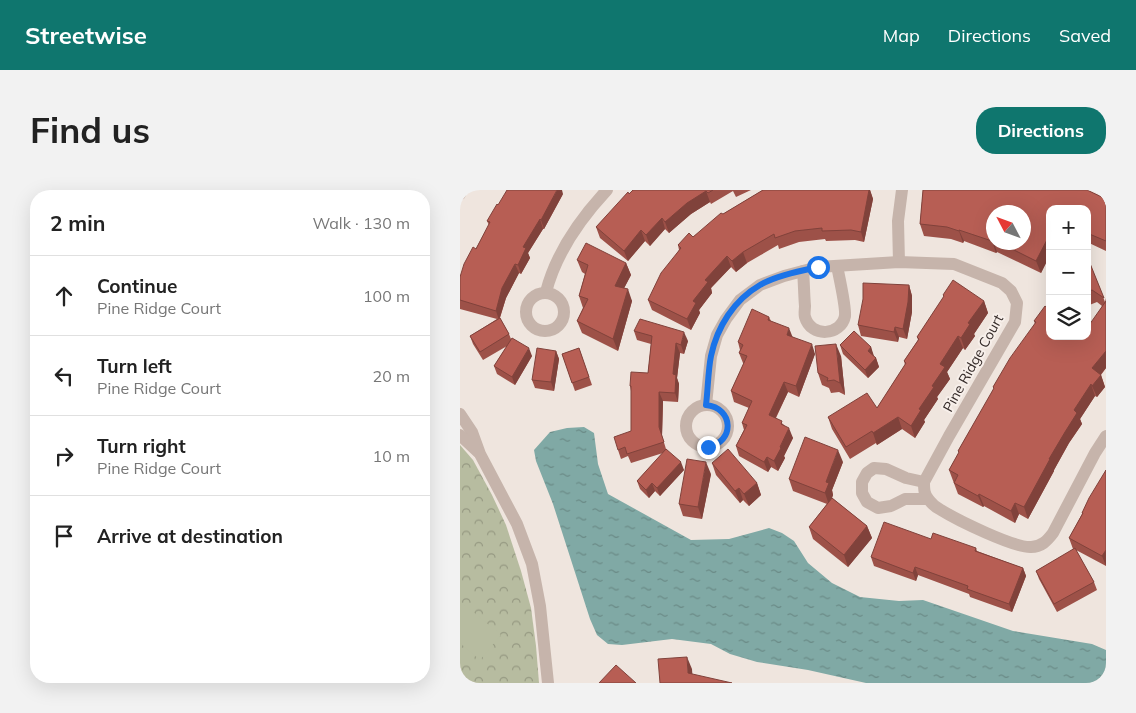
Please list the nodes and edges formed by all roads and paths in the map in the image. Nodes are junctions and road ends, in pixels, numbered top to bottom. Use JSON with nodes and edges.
{"nodes":[{"id":1,"x":462,"y":190,"type":"edge"},
{"id":2,"x":607,"y":190,"type":"edge"},
{"id":3,"x":902,"y":190,"type":"edge"},
{"id":4,"x":460,"y":194,"type":"edge"},
{"id":5,"x":899,"y":262,"type":"junction"},
{"id":6,"x":837,"y":266,"type":"junction"},
{"id":7,"x":803,"y":271,"type":"junction"},
{"id":8,"x":546,"y":292,"type":"dead end"},
{"id":9,"x":706,"y":405,"type":"dead end"},
{"id":10,"x":460,"y":414,"type":"edge"},
{"id":11,"x":460,"y":435,"type":"edge"},
{"id":12,"x":1106,"y":436,"type":"edge"},
{"id":13,"x":480,"y":454,"type":"junction"},
{"id":14,"x":924,"y":482,"type":"junction"},
{"id":15,"x":928,"y":499,"type":"junction"},
{"id":16,"x":548,"y":683,"type":"edge"}],
"edges":[{"from":1,"to":4,"type":"street"},
{"from":2,"to":8,"type":"street"},
{"from":3,"to":5,"type":"street"},
{"from":5,"to":6,"type":"street","name":"Pine Ridge Court"},
{"from":5,"to":14,"type":"street","name":"Pine Ridge Court"},
{"from":6,"to":7,"type":"street","name":"Pine Ridge Court"},
{"from":6,"to":7,"type":"street"},
{"from":7,"to":9,"type":"street","name":"Pine Ridge Court"},
{"from":10,"to":13,"type":"street"},
{"from":11,"to":13,"type":"street"},
{"from":12,"to":15,"type":"street"},
{"from":13,"to":16,"type":"street"},
{"from":14,"to":15,"type":"street"},
{"from":14,"to":15,"type":"street"}]}
